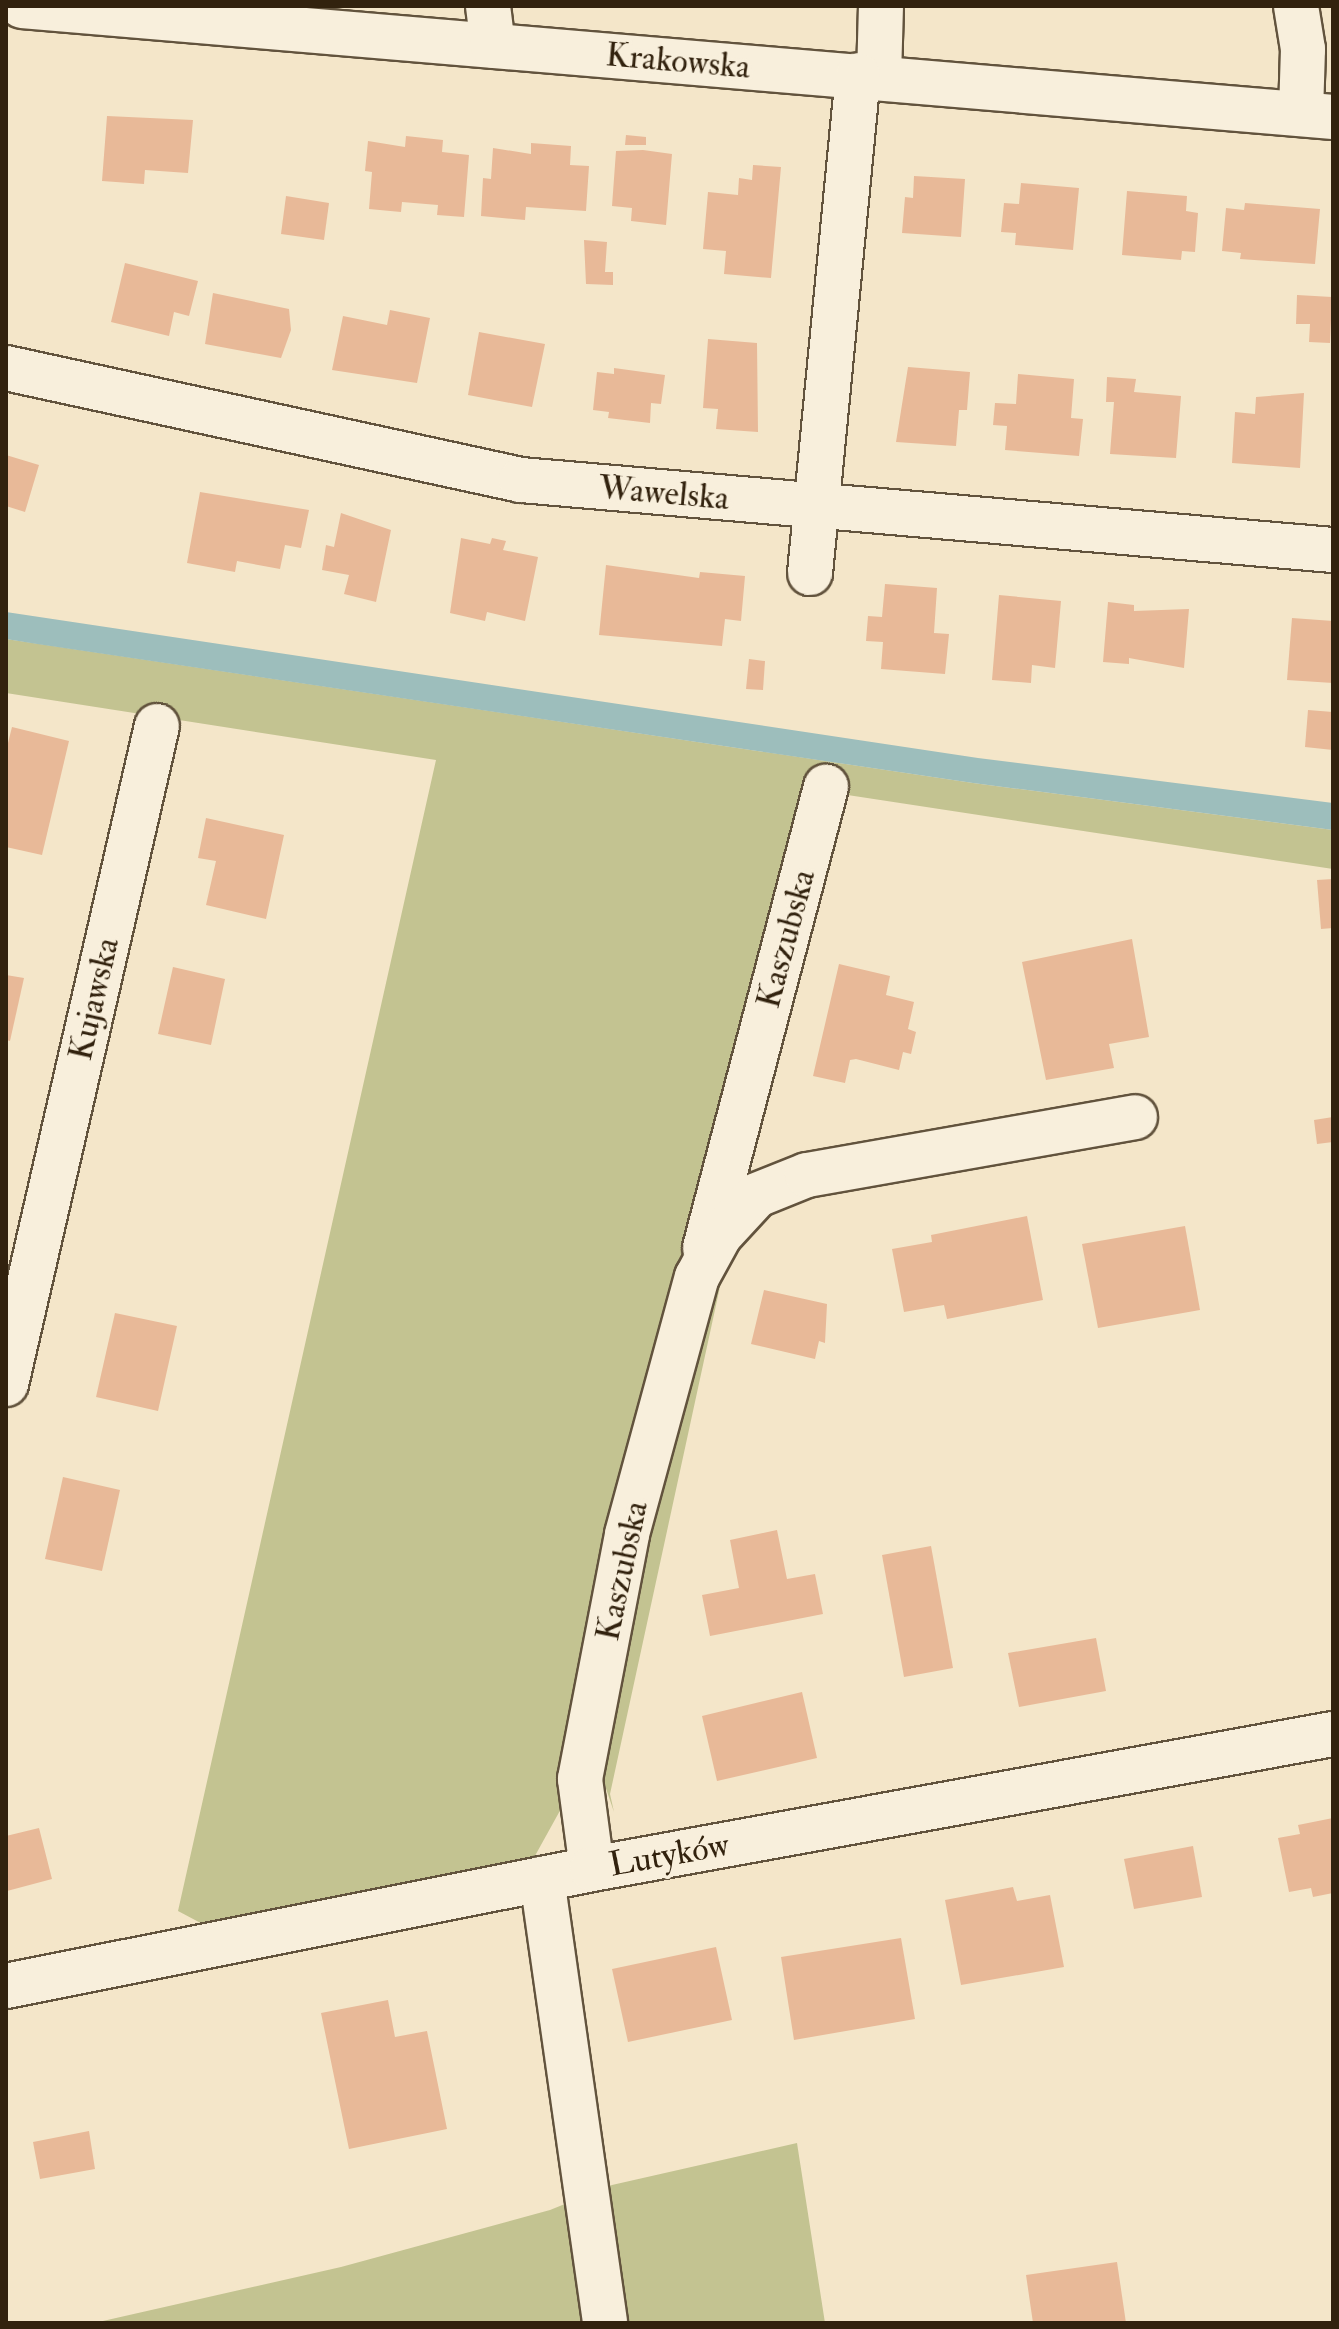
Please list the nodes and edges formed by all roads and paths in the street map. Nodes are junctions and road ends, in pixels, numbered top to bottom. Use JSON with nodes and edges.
{"nodes":[{"id":1,"x":22,"y":6,"type":"edge"},
{"id":2,"x":881,"y":6,"type":"edge"},
{"id":3,"x":1296,"y":6,"type":"edge"},
{"id":4,"x":310,"y":18,"type":"edge"},
{"id":5,"x":490,"y":26,"type":"edge"},
{"id":6,"x":869,"y":76,"type":"junction"},
{"id":7,"x":1317,"y":115,"type":"edge"},
{"id":8,"x":6,"y":368,"type":"edge"},
{"id":9,"x":818,"y":505,"type":"junction"},
{"id":10,"x":1333,"y":550,"type":"edge"},
{"id":11,"x":810,"y":573,"type":"dead end"},
{"id":12,"x":157,"y":726,"type":"dead end"},
{"id":13,"x":826,"y":787,"type":"dead end"},
{"id":14,"x":1135,"y":1117,"type":"dead end"},
{"id":15,"x":18,"y":1270,"type":"edge"},
{"id":16,"x":697,"y":1277,"type":"junction"},
{"id":17,"x":6,"y":1384,"type":"edge"},
{"id":18,"x":1333,"y":1734,"type":"edge"},
{"id":19,"x":592,"y":1869,"type":"junction"},
{"id":20,"x":542,"y":1879,"type":"junction"},
{"id":21,"x":6,"y":1986,"type":"edge"},
{"id":22,"x":605,"y":2323,"type":"edge"}],
"edges":[{"from":1,"to":4,"type":"street","name":"Krakowska"},
{"from":2,"to":6,"type":"street"},
{"from":3,"to":7,"type":"street"},
{"from":4,"to":5,"type":"street","name":"Krakowska"},
{"from":5,"to":6,"type":"street","name":"Krakowska"},
{"from":6,"to":7,"type":"street","name":"Krakowska"},
{"from":6,"to":9,"type":"street"},
{"from":8,"to":9,"type":"street","name":"Wawelska"},
{"from":9,"to":10,"type":"street","name":"Wawelska"},
{"from":9,"to":11,"type":"street"},
{"from":12,"to":15,"type":"street","name":"Kujawska"},
{"from":13,"to":16,"type":"street","name":"Kaszubska"},
{"from":14,"to":16,"type":"street","name":"Kaszubska"},
{"from":15,"to":17,"type":"street","name":"Kujawska"},
{"from":16,"to":19,"type":"street","name":"Kaszubska"},
{"from":18,"to":19,"type":"street","name":"Lutyków"},
{"from":19,"to":20,"type":"street","name":"Lutyków"},
{"from":20,"to":21,"type":"street","name":"Lutyków"},
{"from":20,"to":22,"type":"street"}]}
